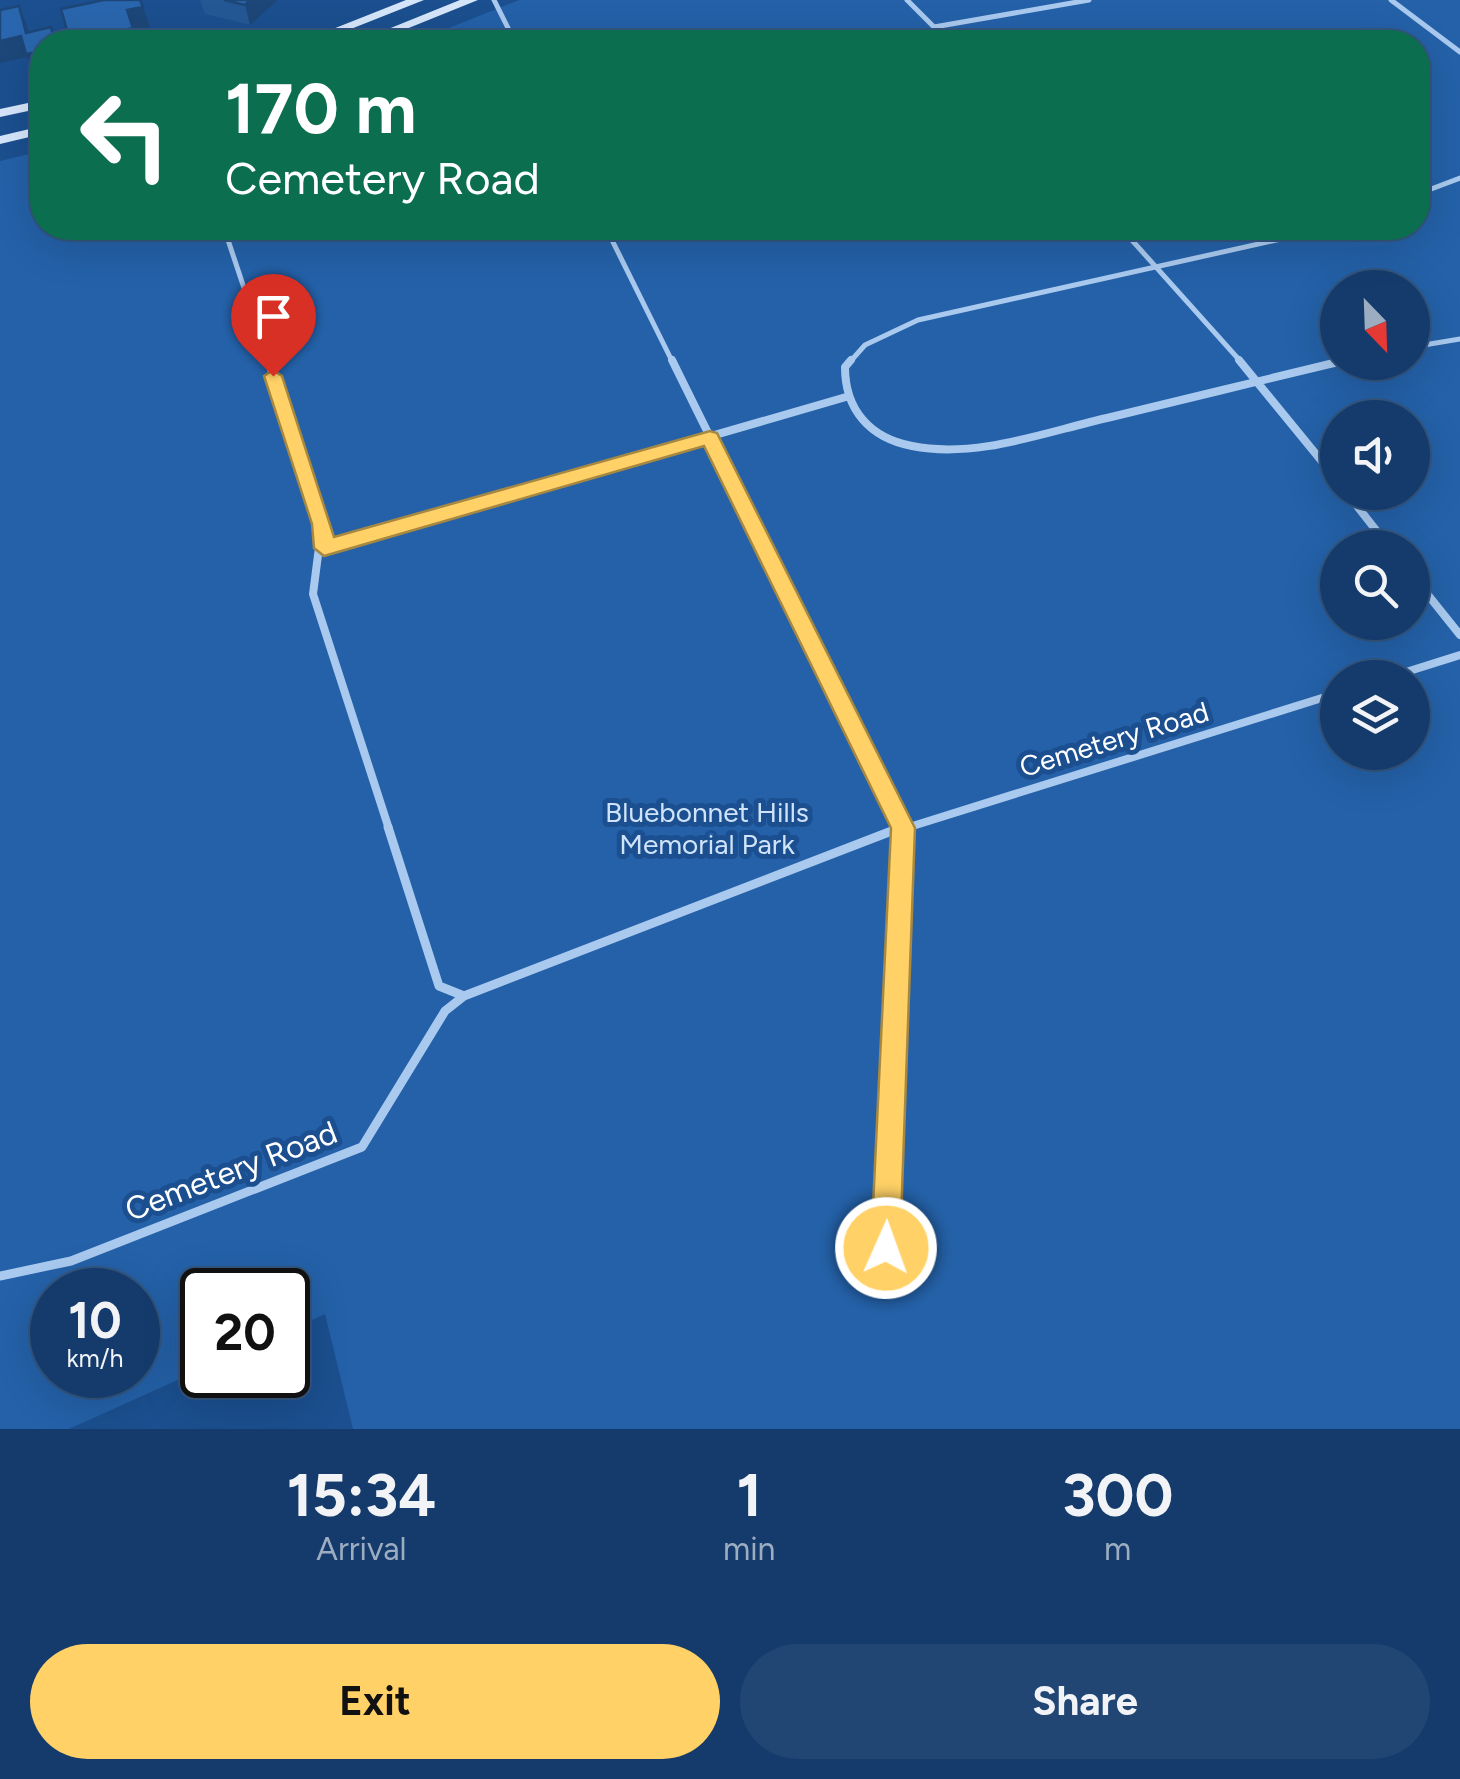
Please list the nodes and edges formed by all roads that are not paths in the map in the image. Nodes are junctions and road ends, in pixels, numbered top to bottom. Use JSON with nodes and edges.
{"nodes":[{"id":1,"x":418,"y":0,"type":"edge"},
{"id":2,"x":472,"y":0,"type":"edge"},
{"id":3,"x":494,"y":0,"type":"edge"},
{"id":4,"x":907,"y":0,"type":"edge"},
{"id":5,"x":1089,"y":0,"type":"edge"},
{"id":6,"x":1391,"y":0,"type":"edge"},
{"id":7,"x":934,"y":27,"type":"junction"},
{"id":8,"x":339,"y":30,"type":"edge"},
{"id":9,"x":394,"y":30,"type":"edge"},
{"id":10,"x":509,"y":30,"type":"edge"},
{"id":11,"x":937,"y":30,"type":"edge"},
{"id":12,"x":1460,"y":52,"type":"edge"},
{"id":13,"x":30,"y":106,"type":"edge"},
{"id":14,"x":0,"y":112,"type":"edge"},
{"id":15,"x":30,"y":133,"type":"edge"},
{"id":16,"x":0,"y":140,"type":"edge"},
{"id":17,"x":1460,"y":178,"type":"edge"},
{"id":18,"x":1430,"y":189,"type":"edge"},
{"id":19,"x":228,"y":240,"type":"edge"},
{"id":20,"x":612,"y":240,"type":"edge"},
{"id":21,"x":1132,"y":240,"type":"edge"},
{"id":22,"x":1277,"y":240,"type":"edge"},
{"id":23,"x":1158,"y":267,"type":"junction"},
{"id":24,"x":1460,"y":339,"type":"edge"},
{"id":25,"x":1430,"y":344,"type":"edge"},
{"id":26,"x":1320,"y":366,"type":"edge"},
{"id":27,"x":1256,"y":379,"type":"junction"},
{"id":28,"x":846,"y":397,"type":"junction"},
{"id":29,"x":710,"y":438,"type":"junction"},
{"id":30,"x":1320,"y":459,"type":"edge"},
{"id":31,"x":1360,"y":510,"type":"edge"},
{"id":32,"x":1376,"y":530,"type":"edge"},
{"id":33,"x":324,"y":548,"type":"junction"},
{"id":34,"x":1430,"y":598,"type":"edge"},
{"id":35,"x":1460,"y":635,"type":"edge"},
{"id":36,"x":1460,"y":655,"type":"edge"},
{"id":37,"x":1430,"y":664,"type":"edge"},
{"id":38,"x":1320,"y":699,"type":"edge"},
{"id":39,"x":903,"y":828,"type":"junction"},
{"id":40,"x":464,"y":996,"type":"junction"},
{"id":41,"x":0,"y":1276,"type":"edge"},
{"id":42,"x":884,"y":1287,"type":"dead end"}],
"edges":[{"from":1,"to":8,"type":"main road"},
{"from":2,"to":9,"type":"main road"},
{"from":3,"to":10,"type":"lane"},
{"from":4,"to":7,"type":"lane"},
{"from":5,"to":7,"type":"lane"},
{"from":6,"to":12,"type":"lane"},
{"from":7,"to":11,"type":"lane"},
{"from":13,"to":14,"type":"main road"},
{"from":15,"to":16,"type":"main road"},
{"from":17,"to":18,"type":"lane"},
{"from":19,"to":33,"type":"lane"},
{"from":20,"to":29,"type":"lane"},
{"from":21,"to":23,"type":"lane"},
{"from":22,"to":23,"type":"lane"},
{"from":23,"to":27,"type":"lane"},
{"from":23,"to":28,"type":"lane"},
{"from":24,"to":25,"type":"lane"},
{"from":26,"to":27,"type":"lane"},
{"from":27,"to":28,"type":"lane"},
{"from":27,"to":30,"type":"lane"},
{"from":28,"to":29,"type":"lane"},
{"from":29,"to":33,"type":"lane"},
{"from":29,"to":39,"type":"lane"},
{"from":31,"to":32,"type":"lane"},
{"from":33,"to":40,"type":"lane"},
{"from":34,"to":35,"type":"lane"},
{"from":36,"to":37,"type":"lane"},
{"from":38,"to":39,"type":"lane","name":"Cemetery Road"},
{"from":39,"to":40,"type":"lane","name":"Cemetery Road"},
{"from":39,"to":42,"type":"lane"},
{"from":40,"to":41,"type":"lane","name":"Cemetery Road"}]}
